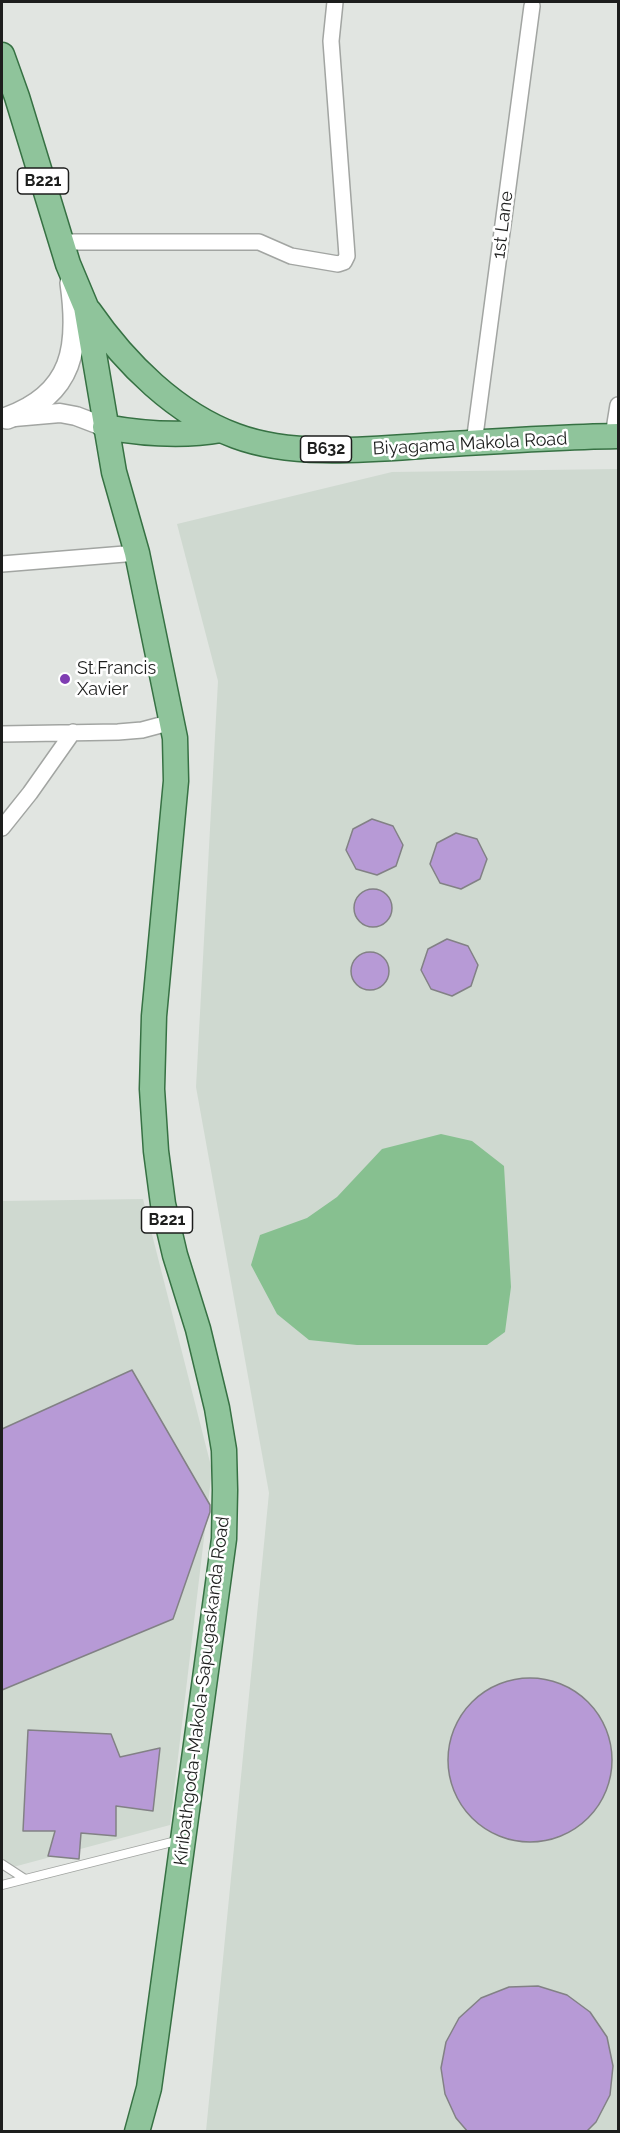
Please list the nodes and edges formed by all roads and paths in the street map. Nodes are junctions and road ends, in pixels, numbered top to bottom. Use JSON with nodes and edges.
{"nodes":[{"id":1,"x":335,"y":2,"type":"edge"},
{"id":2,"x":532,"y":6,"type":"dead end"},
{"id":3,"x":2,"y":55,"type":"edge"},
{"id":4,"x":65,"y":253,"type":"junction"},
{"id":5,"x":86,"y":307,"type":"junction"},
{"id":6,"x":618,"y":405,"type":"edge"},
{"id":7,"x":4,"y":418,"type":"edge"},
{"id":8,"x":105,"y":427,"type":"junction"},
{"id":9,"x":221,"y":430,"type":"junction"},
{"id":10,"x":616,"y":436,"type":"edge"},
{"id":11,"x":474,"y":443,"type":"junction"},
{"id":12,"x":137,"y":554,"type":"junction"},
{"id":13,"x":2,"y":564,"type":"edge"},
{"id":14,"x":172,"y":722,"type":"junction"},
{"id":15,"x":73,"y":732,"type":"junction"},
{"id":16,"x":2,"y":734,"type":"edge"},
{"id":17,"x":2,"y":828,"type":"edge"},
{"id":18,"x":183,"y":1839,"type":"junction"},
{"id":19,"x":2,"y":1864,"type":"edge"},
{"id":20,"x":25,"y":1879,"type":"junction"},
{"id":21,"x":2,"y":1885,"type":"edge"},
{"id":22,"x":137,"y":2132,"type":"edge"}],
"edges":[{"from":1,"to":4,"type":"street"},
{"from":2,"to":11,"type":"street","name":"1st Lane"},
{"from":3,"to":4,"type":"main road","name":"Kiribathgoda-Makola-Sapugaskanda Road","number":"B221"},
{"from":4,"to":5,"type":"main road","name":"Kiribathgoda-Makola-Sapugaskanda Road","number":"B221"},
{"from":4,"to":7,"type":"main road"},
{"from":5,"to":8,"type":"main road","name":"Kiribathgoda-Makola-Sapugaskanda Road","number":"B221"},
{"from":5,"to":9,"type":"main road","name":"Biyagama Makola Road","number":"B632"},
{"from":6,"to":10,"type":"street"},
{"from":7,"to":8,"type":"street"},
{"from":8,"to":9,"type":"main road"},
{"from":8,"to":12,"type":"main road","name":"Kiribathgoda-Makola-Sapugaskanda Road","number":"B221"},
{"from":9,"to":11,"type":"main road","name":"Biyagama Makola Road","number":"B632"},
{"from":10,"to":11,"type":"main road","name":"Biyagama Makola Road","number":"B632"},
{"from":12,"to":13,"type":"street"},
{"from":12,"to":14,"type":"main road","name":"Kiribathgoda-Makola-Sapugaskanda Road","number":"B221"},
{"from":14,"to":15,"type":"street"},
{"from":14,"to":18,"type":"main road","name":"Kiribathgoda-Makola-Sapugaskanda Road","number":"B221"},
{"from":15,"to":16,"type":"street"},
{"from":15,"to":17,"type":"street"},
{"from":18,"to":20,"type":"lane"},
{"from":18,"to":22,"type":"main road","name":"Kiribathgoda-Makola-Sapugaskanda Road","number":"B221"},
{"from":19,"to":20,"type":"lane"},
{"from":20,"to":21,"type":"lane"}]}
